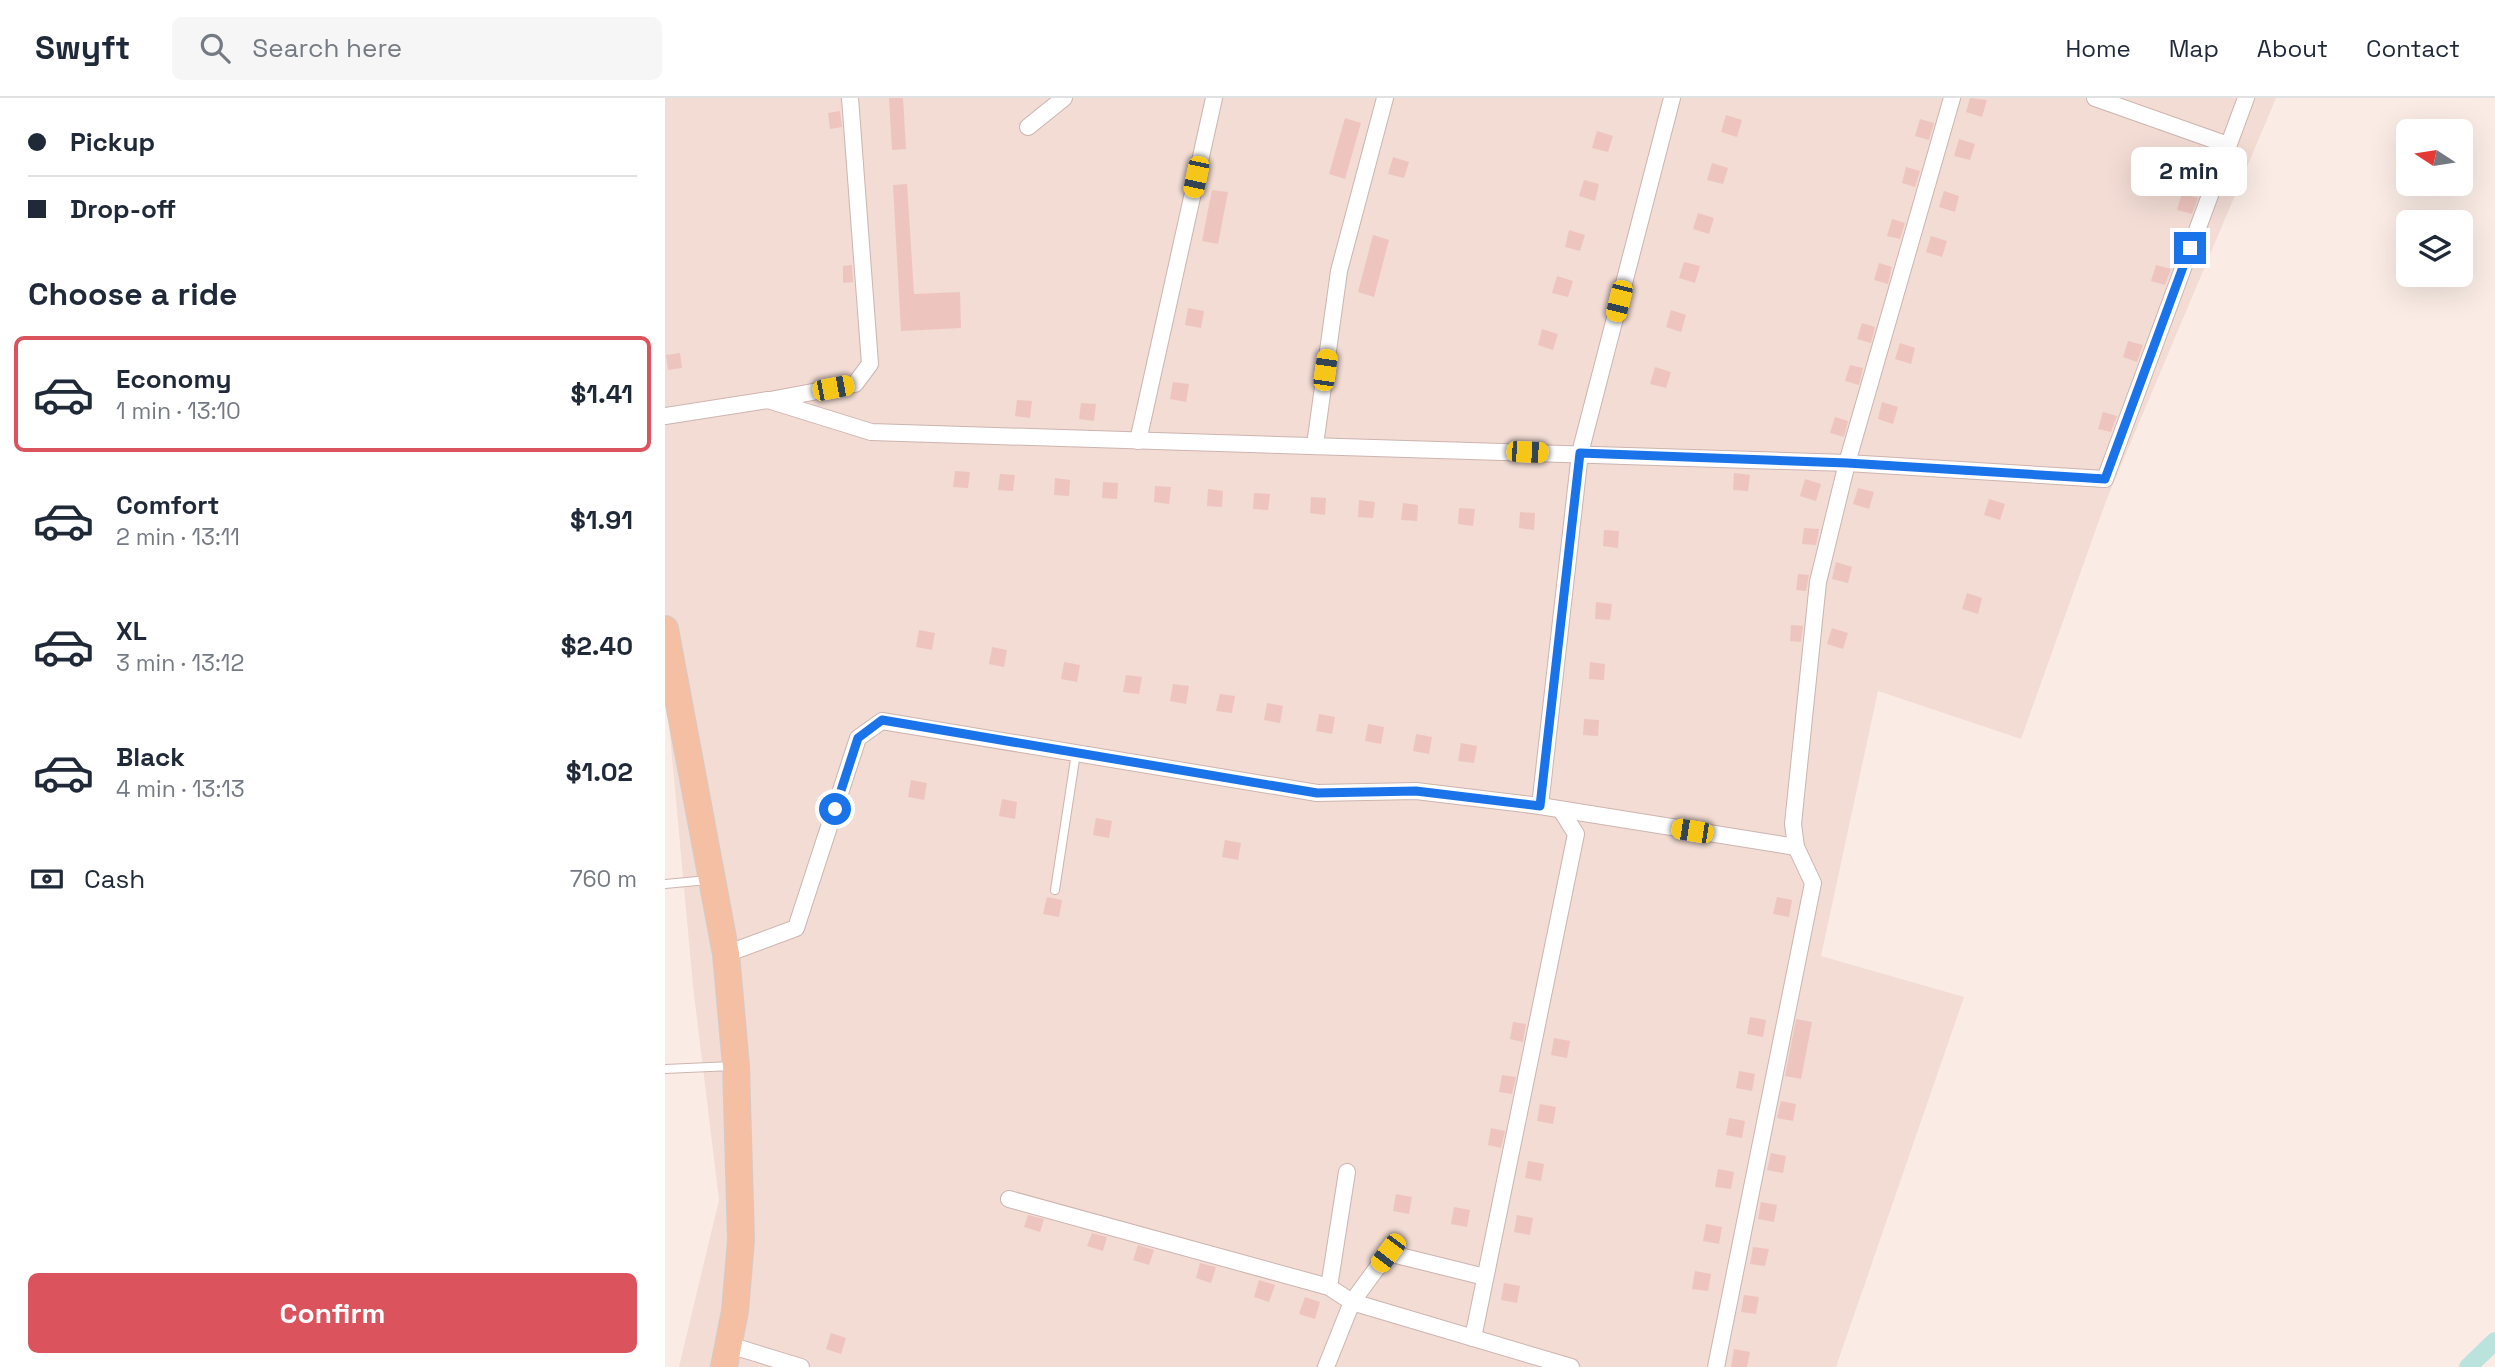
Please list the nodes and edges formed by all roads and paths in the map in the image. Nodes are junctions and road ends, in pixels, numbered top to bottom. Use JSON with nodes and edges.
{"nodes":[{"id":1,"x":850,"y":98,"type":"edge"},
{"id":2,"x":1064,"y":98,"type":"edge"},
{"id":3,"x":1214,"y":98,"type":"edge"},
{"id":4,"x":1384,"y":98,"type":"edge"},
{"id":5,"x":1672,"y":98,"type":"edge"},
{"id":6,"x":1952,"y":98,"type":"edge"},
{"id":7,"x":2095,"y":98,"type":"edge"},
{"id":8,"x":2246,"y":98,"type":"edge"},
{"id":9,"x":1028,"y":127,"type":"dead end"},
{"id":10,"x":2228,"y":145,"type":"junction"},
{"id":11,"x":768,"y":400,"type":"junction"},
{"id":12,"x":665,"y":416,"type":"edge"},
{"id":13,"x":1138,"y":441,"type":"junction"},
{"id":14,"x":1315,"y":445,"type":"junction"},
{"id":15,"x":1580,"y":453,"type":"junction"},
{"id":16,"x":1847,"y":463,"type":"junction"},
{"id":17,"x":665,"y":629,"type":"edge"},
{"id":18,"x":1076,"y":753,"type":"junction"},
{"id":19,"x":1540,"y":806,"type":"junction"},
{"id":20,"x":1561,"y":810,"type":"junction"},
{"id":21,"x":1796,"y":847,"type":"junction"},
{"id":22,"x":711,"y":880,"type":"junction"},
{"id":23,"x":665,"y":884,"type":"edge"},
{"id":24,"x":1055,"y":890,"type":"dead end"},
{"id":25,"x":726,"y":954,"type":"junction"},
{"id":26,"x":736,"y":1066,"type":"junction"},
{"id":27,"x":665,"y":1069,"type":"edge"},
{"id":28,"x":1347,"y":1172,"type":"dead end"},
{"id":29,"x":1009,"y":1199,"type":"dead end"},
{"id":30,"x":1485,"y":1277,"type":"junction"},
{"id":31,"x":1329,"y":1287,"type":"junction"},
{"id":32,"x":1352,"y":1302,"type":"junction"},
{"id":33,"x":1473,"y":1338,"type":"junction"},
{"id":34,"x":727,"y":1356,"type":"edge"},
{"id":35,"x":1524,"y":1361,"type":"edge"},
{"id":36,"x":801,"y":1367,"type":"edge"},
{"id":37,"x":1326,"y":1367,"type":"edge"},
{"id":38,"x":1571,"y":1367,"type":"edge"},
{"id":39,"x":1716,"y":1367,"type":"edge"}],
"edges":[{"from":1,"to":11,"type":"street"},
{"from":2,"to":9,"type":"street"},
{"from":3,"to":13,"type":"street"},
{"from":4,"to":14,"type":"street"},
{"from":5,"to":15,"type":"street"},
{"from":6,"to":16,"type":"street"},
{"from":7,"to":10,"type":"street"},
{"from":8,"to":10,"type":"street"},
{"from":10,"to":16,"type":"street"},
{"from":11,"to":12,"type":"street"},
{"from":11,"to":13,"type":"street"},
{"from":13,"to":14,"type":"street"},
{"from":14,"to":15,"type":"street"},
{"from":15,"to":16,"type":"street"},
{"from":15,"to":19,"type":"street"},
{"from":16,"to":21,"type":"street"},
{"from":17,"to":22,"type":"main road"},
{"from":18,"to":19,"type":"street"},
{"from":18,"to":24,"type":"lane"},
{"from":18,"to":25,"type":"street"},
{"from":19,"to":20,"type":"street"},
{"from":20,"to":21,"type":"street"},
{"from":20,"to":30,"type":"street"},
{"from":21,"to":39,"type":"street"},
{"from":22,"to":23,"type":"lane"},
{"from":22,"to":25,"type":"main road"},
{"from":25,"to":26,"type":"main road"},
{"from":26,"to":27,"type":"lane"},
{"from":26,"to":34,"type":"main road"},
{"from":28,"to":31,"type":"street"},
{"from":29,"to":31,"type":"street"},
{"from":30,"to":32,"type":"street"},
{"from":30,"to":33,"type":"street"},
{"from":31,"to":32,"type":"street"},
{"from":32,"to":33,"type":"street"},
{"from":32,"to":37,"type":"street"},
{"from":33,"to":35,"type":"street"},
{"from":34,"to":36,"type":"street"},
{"from":35,"to":38,"type":"street"}]}
